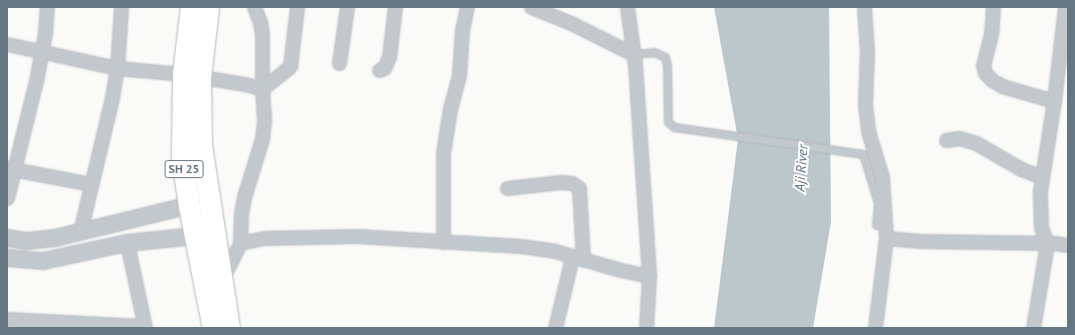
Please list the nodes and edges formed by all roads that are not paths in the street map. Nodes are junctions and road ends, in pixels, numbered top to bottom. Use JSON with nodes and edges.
{"nodes":[{"id":1,"x":48,"y":7,"type":"edge"},
{"id":2,"x":121,"y":7,"type":"edge"},
{"id":3,"x":191,"y":7,"type":"edge"},
{"id":4,"x":208,"y":7,"type":"edge"},
{"id":5,"x":254,"y":7,"type":"edge"},
{"id":6,"x":297,"y":7,"type":"edge"},
{"id":7,"x":347,"y":7,"type":"edge"},
{"id":8,"x":395,"y":7,"type":"edge"},
{"id":9,"x":467,"y":7,"type":"edge"},
{"id":10,"x":531,"y":7,"type":"edge"},
{"id":11,"x":627,"y":7,"type":"edge"},
{"id":12,"x":864,"y":7,"type":"edge"},
{"id":13,"x":993,"y":7,"type":"edge"},
{"id":14,"x":1065,"y":7,"type":"edge"},
{"id":15,"x":7,"y":44,"type":"edge"},
{"id":16,"x":42,"y":51,"type":"junction"},
{"id":17,"x":633,"y":54,"type":"junction"},
{"id":18,"x":339,"y":63,"type":"dead end"},
{"id":19,"x":117,"y":68,"type":"junction"},
{"id":20,"x":379,"y":70,"type":"dead end"},
{"id":21,"x":191,"y":75,"type":"junction"},
{"id":22,"x":262,"y":89,"type":"junction"},
{"id":23,"x":1054,"y":101,"type":"junction"},
{"id":24,"x":946,"y":140,"type":"dead end"},
{"id":25,"x":11,"y":168,"type":"edge"},
{"id":26,"x":1042,"y":177,"type":"junction"},
{"id":27,"x":91,"y":184,"type":"junction"},
{"id":28,"x":507,"y":188,"type":"dead end"},
{"id":29,"x":7,"y":198,"type":"edge"},
{"id":30,"x":199,"y":203,"type":"junction"},
{"id":31,"x":876,"y":225,"type":"dead end"},
{"id":32,"x":80,"y":232,"type":"junction"},
{"id":33,"x":205,"y":235,"type":"junction"},
{"id":34,"x":7,"y":238,"type":"edge"},
{"id":35,"x":886,"y":238,"type":"junction"},
{"id":36,"x":443,"y":242,"type":"junction"},
{"id":37,"x":1048,"y":242,"type":"junction"},
{"id":38,"x":127,"y":243,"type":"junction"},
{"id":39,"x":240,"y":243,"type":"junction"},
{"id":40,"x":1068,"y":245,"type":"edge"},
{"id":41,"x":7,"y":258,"type":"edge"},
{"id":42,"x":578,"y":258,"type":"junction"},
{"id":43,"x":649,"y":276,"type":"junction"},
{"id":44,"x":213,"y":278,"type":"junction"},
{"id":45,"x":7,"y":319,"type":"edge"},
{"id":46,"x":144,"y":327,"type":"edge"},
{"id":47,"x":213,"y":328,"type":"edge"},
{"id":48,"x":229,"y":328,"type":"edge"},
{"id":49,"x":555,"y":328,"type":"edge"},
{"id":50,"x":646,"y":328,"type":"edge"},
{"id":51,"x":875,"y":328,"type":"edge"},
{"id":52,"x":1033,"y":328,"type":"edge"}],
"edges":[{"from":1,"to":16,"type":"street"},
{"from":2,"to":19,"type":"street"},
{"from":3,"to":21,"type":"main road","number":"SH 25"},
{"from":4,"to":21,"type":"main road"},
{"from":5,"to":22,"type":"street"},
{"from":6,"to":22,"type":"street"},
{"from":7,"to":18,"type":"street"},
{"from":8,"to":20,"type":"street"},
{"from":9,"to":36,"type":"street"},
{"from":10,"to":17,"type":"street"},
{"from":11,"to":17,"type":"street"},
{"from":12,"to":35,"type":"street"},
{"from":13,"to":23,"type":"street"},
{"from":14,"to":23,"type":"street"},
{"from":15,"to":16,"type":"street"},
{"from":16,"to":19,"type":"street"},
{"from":16,"to":25,"type":"street"},
{"from":17,"to":31,"type":"lane"},
{"from":17,"to":43,"type":"street"},
{"from":19,"to":21,"type":"street"},
{"from":19,"to":27,"type":"street"},
{"from":21,"to":22,"type":"street"},
{"from":21,"to":30,"type":"main road","number":"SH 25"},
{"from":22,"to":39,"type":"street"},
{"from":23,"to":26,"type":"street"},
{"from":24,"to":26,"type":"street"},
{"from":25,"to":27,"type":"street"},
{"from":25,"to":29,"type":"street"},
{"from":26,"to":37,"type":"street"},
{"from":27,"to":32,"type":"street"},
{"from":28,"to":42,"type":"street"},
{"from":30,"to":32,"type":"street"},
{"from":30,"to":33,"type":"main road","number":"SH 25"},
{"from":32,"to":34,"type":"street"},
{"from":33,"to":38,"type":"street"},
{"from":33,"to":44,"type":"main road","number":"SH 25"},
{"from":35,"to":37,"type":"street"},
{"from":35,"to":51,"type":"street"},
{"from":36,"to":39,"type":"street"},
{"from":36,"to":42,"type":"street"},
{"from":37,"to":40,"type":"street"},
{"from":37,"to":52,"type":"street"},
{"from":38,"to":41,"type":"street"},
{"from":38,"to":46,"type":"street"},
{"from":39,"to":44,"type":"street"},
{"from":42,"to":43,"type":"street"},
{"from":42,"to":49,"type":"street"},
{"from":43,"to":50,"type":"street"},
{"from":44,"to":47,"type":"main road","number":"SH 25"},
{"from":44,"to":48,"type":"main road"},
{"from":45,"to":46,"type":"street"}]}
